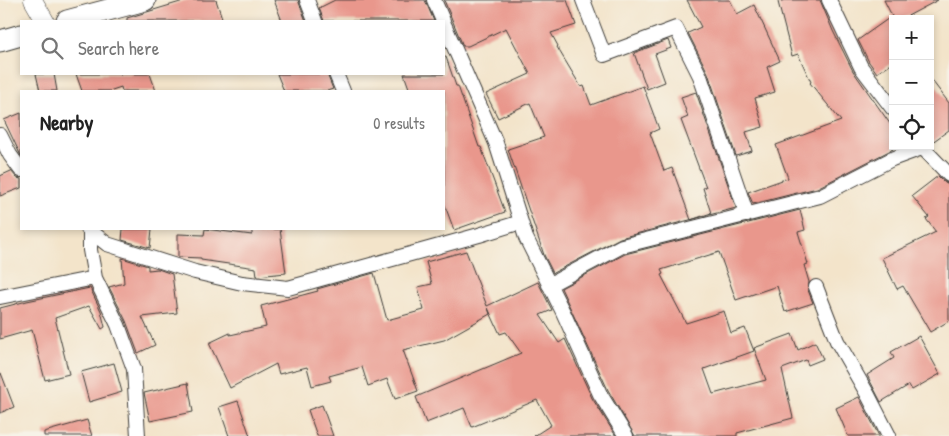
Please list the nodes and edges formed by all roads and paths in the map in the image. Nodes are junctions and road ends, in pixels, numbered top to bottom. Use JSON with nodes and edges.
{"nodes":[{"id":1,"x":34,"y":0,"type":"edge"},
{"id":2,"x":145,"y":0,"type":"edge"},
{"id":3,"x":307,"y":0,"type":"edge"},
{"id":4,"x":434,"y":0,"type":"edge"},
{"id":5,"x":583,"y":0,"type":"edge"},
{"id":6,"x":829,"y":0,"type":"edge"},
{"id":7,"x":44,"y":20,"type":"edge"},
{"id":8,"x":71,"y":20,"type":"edge"},
{"id":9,"x":315,"y":20,"type":"edge"},
{"id":10,"x":442,"y":20,"type":"edge"},
{"id":11,"x":445,"y":28,"type":"edge"},
{"id":12,"x":20,"y":34,"type":"edge"},
{"id":13,"x":0,"y":41,"type":"edge"},
{"id":14,"x":336,"y":75,"type":"edge"},
{"id":15,"x":343,"y":90,"type":"edge"},
{"id":16,"x":891,"y":105,"type":"edge"},
{"id":17,"x":0,"y":135,"type":"edge"},
{"id":18,"x":914,"y":150,"type":"edge"},
{"id":19,"x":925,"y":150,"type":"edge"},
{"id":20,"x":20,"y":169,"type":"edge"},
{"id":21,"x":949,"y":175,"type":"edge"},
{"id":22,"x":747,"y":215,"type":"junction"},
{"id":23,"x":521,"y":222,"type":"junction"},
{"id":24,"x":89,"y":230,"type":"edge"},
{"id":25,"x":95,"y":278,"type":"junction"},
{"id":26,"x":549,"y":285,"type":"junction"},
{"id":27,"x":816,"y":287,"type":"dead end"},
{"id":28,"x":0,"y":297,"type":"edge"},
{"id":29,"x":138,"y":436,"type":"edge"},
{"id":30,"x":626,"y":436,"type":"edge"},
{"id":31,"x":889,"y":436,"type":"edge"}],
"edges":[{"from":1,"to":7,"type":"street"},
{"from":2,"to":8,"type":"main road"},
{"from":3,"to":9,"type":"street"},
{"from":4,"to":10,"type":"street"},
{"from":5,"to":22,"type":"street"},
{"from":6,"to":16,"type":"street"},
{"from":11,"to":23,"type":"street"},
{"from":12,"to":13,"type":"main road"},
{"from":14,"to":15,"type":"street"},
{"from":17,"to":20,"type":"street"},
{"from":18,"to":22,"type":"street"},
{"from":19,"to":21,"type":"street"},
{"from":22,"to":26,"type":"street"},
{"from":23,"to":24,"type":"street"},
{"from":23,"to":26,"type":"street"},
{"from":24,"to":25,"type":"street"},
{"from":25,"to":28,"type":"street"},
{"from":25,"to":29,"type":"street"},
{"from":26,"to":30,"type":"street"},
{"from":27,"to":31,"type":"street"}]}
